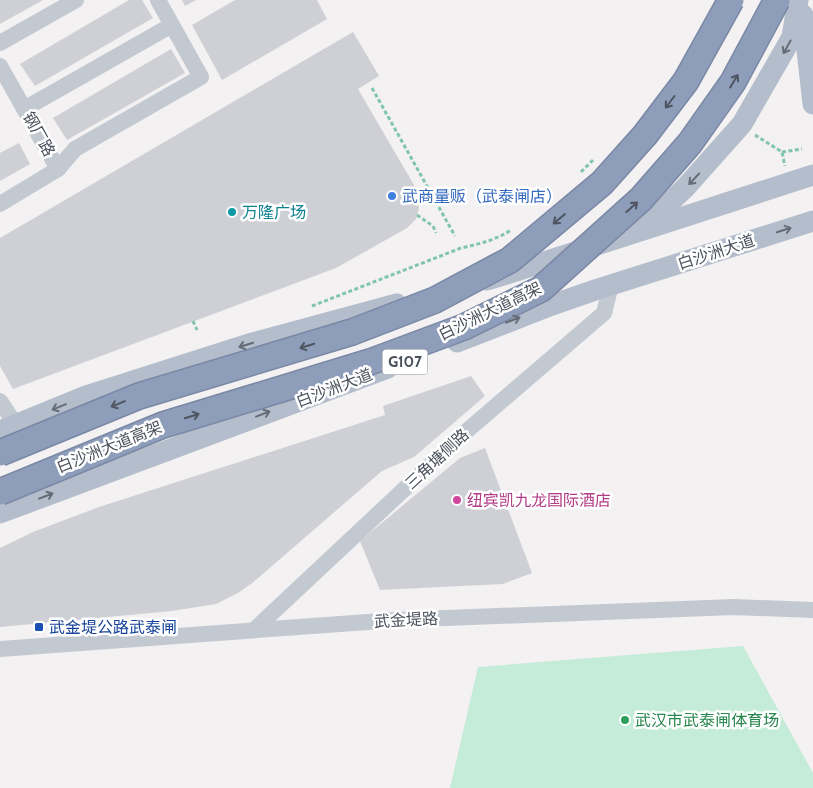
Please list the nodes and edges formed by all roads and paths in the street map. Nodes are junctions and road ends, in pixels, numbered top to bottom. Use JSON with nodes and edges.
{"nodes":[{"id":1,"x":76,"y":0,"type":"edge"},
{"id":2,"x":158,"y":0,"type":"edge"},
{"id":3,"x":731,"y":0,"type":"edge"},
{"id":4,"x":777,"y":0,"type":"edge"},
{"id":5,"x":800,"y":0,"type":"edge"},
{"id":6,"x":172,"y":25,"type":"junction"},
{"id":7,"x":0,"y":43,"type":"edge"},
{"id":8,"x":0,"y":66,"type":"edge"},
{"id":9,"x":372,"y":88,"type":"dead end"},
{"id":10,"x":813,"y":104,"type":"edge"},
{"id":11,"x":24,"y":109,"type":"junction"},
{"id":12,"x":752,"y":133,"type":"dead end"},
{"id":13,"x":802,"y":149,"type":"dead end"},
{"id":14,"x":782,"y":152,"type":"junction"},
{"id":15,"x":595,"y":158,"type":"dead end"},
{"id":16,"x":58,"y":169,"type":"junction"},
{"id":17,"x":786,"y":170,"type":"dead end"},
{"id":18,"x":813,"y":175,"type":"edge"},
{"id":19,"x":577,"y":176,"type":"dead end"},
{"id":20,"x":0,"y":204,"type":"edge"},
{"id":21,"x":417,"y":215,"type":"dead end"},
{"id":22,"x":813,"y":221,"type":"edge"},
{"id":23,"x":512,"y":230,"type":"dead end"},
{"id":24,"x":436,"y":233,"type":"dead end"},
{"id":25,"x":455,"y":236,"type":"dead end"},
{"id":26,"x":613,"y":240,"type":"junction"},
{"id":27,"x":611,"y":285,"type":"junction"},
{"id":28,"x":306,"y":308,"type":"dead end"},
{"id":29,"x":193,"y":321,"type":"dead end"},
{"id":30,"x":197,"y":330,"type":"dead end"},
{"id":31,"x":0,"y":401,"type":"edge"},
{"id":32,"x":8,"y":428,"type":"edge"},
{"id":33,"x":0,"y":453,"type":"edge"},
{"id":34,"x":0,"y":492,"type":"edge"},
{"id":35,"x":0,"y":513,"type":"edge"},
{"id":36,"x":813,"y":610,"type":"edge"},
{"id":37,"x":254,"y":630,"type":"junction"},
{"id":38,"x":0,"y":648,"type":"edge"}],
"edges":[{"from":1,"to":7,"type":"street"},
{"from":2,"to":6,"type":"street"},
{"from":3,"to":33,"type":"highway","one_way":true,"bridge":true},
{"from":34,"to":4,"type":"highway","name":"白沙洲大道高架","one_way":true,"bridge":true},
{"from":5,"to":10,"type":"main road"},
{"from":5,"to":26,"type":"main road","one_way":true},
{"from":6,"to":11,"type":"street"},
{"from":6,"to":16,"type":"street"},
{"from":8,"to":11,"type":"street","name":"钢厂路"},
{"from":9,"to":25,"type":"path"},
{"from":11,"to":16,"type":"street","name":"钢厂路"},
{"from":12,"to":14,"type":"path"},
{"from":13,"to":14,"type":"path"},
{"from":14,"to":17,"type":"path"},
{"from":15,"to":19,"type":"path"},
{"from":16,"to":20,"type":"street","name":"钢厂路"},
{"from":18,"to":26,"type":"main road"},
{"from":21,"to":24,"type":"path"},
{"from":27,"to":22,"type":"main road","name":"白沙洲大道","number":"G107","one_way":true},
{"from":23,"to":28,"type":"path"},
{"from":26,"to":32,"type":"main road","one_way":true},
{"from":35,"to":27,"type":"main road","name":"白沙洲大道","number":"G107","one_way":true},
{"from":27,"to":37,"type":"street","name":"三角塘侧路"},
{"from":29,"to":30,"type":"path"},
{"from":31,"to":32,"type":"street"},
{"from":36,"to":37,"type":"street","name":"武金堤路"},
{"from":37,"to":38,"type":"street","name":"武金堤路"}]}
